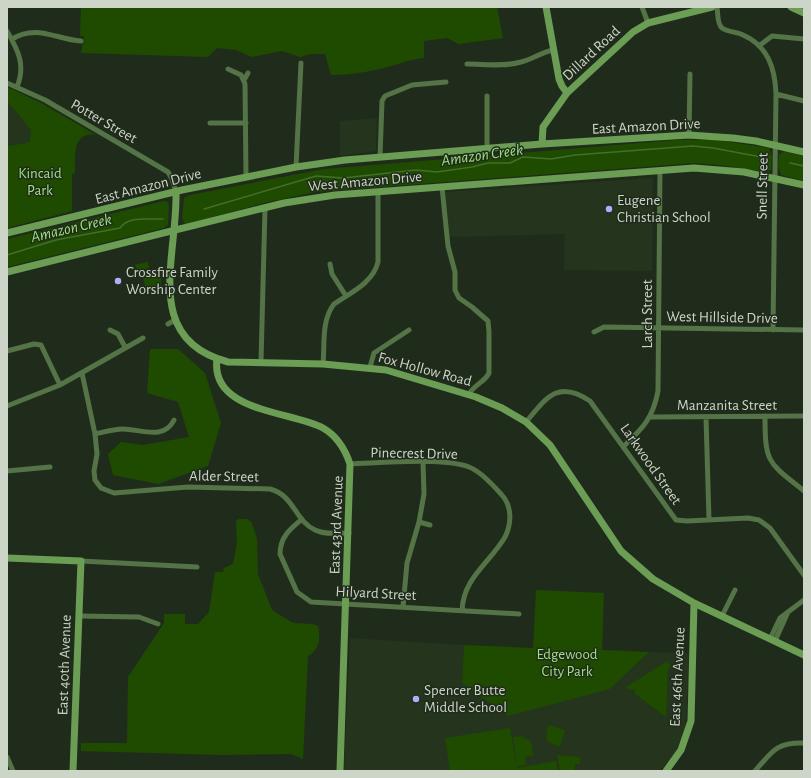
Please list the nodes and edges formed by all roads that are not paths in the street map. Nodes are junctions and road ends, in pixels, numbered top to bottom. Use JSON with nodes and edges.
{"nodes":[{"id":1,"x":546,"y":7,"type":"edge"},
{"id":2,"x":642,"y":7,"type":"edge"},
{"id":3,"x":712,"y":7,"type":"edge"},
{"id":4,"x":717,"y":7,"type":"edge"},
{"id":5,"x":791,"y":7,"type":"edge"},
{"id":6,"x":804,"y":13,"type":"edge"},
{"id":7,"x":648,"y":23,"type":"junction"},
{"id":8,"x":7,"y":31,"type":"edge"},
{"id":9,"x":12,"y":38,"type":"junction"},
{"id":10,"x":804,"y":39,"type":"edge"},
{"id":11,"x":81,"y":41,"type":"dead end"},
{"id":12,"x":759,"y":46,"type":"junction"},
{"id":13,"x":554,"y":50,"type":"junction"},
{"id":14,"x":301,"y":63,"type":"dead end"},
{"id":15,"x":467,"y":64,"type":"dead end"},
{"id":16,"x":228,"y":69,"type":"dead end"},
{"id":17,"x":248,"y":73,"type":"dead end"},
{"id":18,"x":690,"y":74,"type":"dead end"},
{"id":19,"x":244,"y":80,"type":"junction"},
{"id":20,"x":446,"y":82,"type":"dead end"},
{"id":21,"x":7,"y":83,"type":"edge"},
{"id":22,"x":17,"y":87,"type":"junction"},
{"id":23,"x":568,"y":92,"type":"junction"},
{"id":24,"x":776,"y":94,"type":"junction"},
{"id":25,"x":487,"y":96,"type":"dead end"},
{"id":26,"x":804,"y":100,"type":"edge"},
{"id":27,"x":210,"y":123,"type":"dead end"},
{"id":28,"x":246,"y":123,"type":"junction"},
{"id":29,"x":689,"y":135,"type":"junction"},
{"id":30,"x":542,"y":144,"type":"junction"},
{"id":31,"x":775,"y":145,"type":"junction"},
{"id":32,"x":487,"y":151,"type":"junction"},
{"id":33,"x":804,"y":152,"type":"edge"},
{"id":34,"x":380,"y":157,"type":"junction"},
{"id":35,"x":296,"y":167,"type":"junction"},
{"id":36,"x":660,"y":170,"type":"junction"},
{"id":37,"x":246,"y":177,"type":"junction"},
{"id":38,"x":774,"y":178,"type":"junction"},
{"id":39,"x":804,"y":185,"type":"edge"},
{"id":40,"x":442,"y":187,"type":"junction"},
{"id":41,"x":176,"y":192,"type":"junction"},
{"id":42,"x":378,"y":192,"type":"junction"},
{"id":43,"x":265,"y":208,"type":"junction"},
{"id":44,"x":174,"y":231,"type":"junction"},
{"id":45,"x":7,"y":233,"type":"edge"},
{"id":46,"x":330,"y":264,"type":"dead end"},
{"id":47,"x":7,"y":272,"type":"edge"},
{"id":48,"x":346,"y":296,"type":"junction"},
{"id":49,"x":659,"y":328,"type":"junction"},
{"id":50,"x":110,"y":330,"type":"dead end"},
{"id":51,"x":409,"y":330,"type":"dead end"},
{"id":52,"x":773,"y":330,"type":"junction"},
{"id":53,"x":804,"y":330,"type":"edge"},
{"id":54,"x":594,"y":332,"type":"dead end"},
{"id":55,"x":143,"y":338,"type":"dead end"},
{"id":56,"x":125,"y":347,"type":"junction"},
{"id":57,"x":7,"y":351,"type":"edge"},
{"id":58,"x":217,"y":359,"type":"junction"},
{"id":59,"x":261,"y":362,"type":"junction"},
{"id":60,"x":323,"y":364,"type":"junction"},
{"id":61,"x":370,"y":367,"type":"junction"},
{"id":62,"x":82,"y":372,"type":"junction"},
{"id":63,"x":60,"y":385,"type":"junction"},
{"id":64,"x":469,"y":394,"type":"junction"},
{"id":65,"x":7,"y":406,"type":"edge"},
{"id":66,"x":765,"y":416,"type":"junction"},
{"id":67,"x":804,"y":416,"type":"edge"},
{"id":68,"x":650,"y":417,"type":"junction"},
{"id":69,"x":706,"y":417,"type":"junction"},
{"id":70,"x":174,"y":420,"type":"dead end"},
{"id":71,"x":526,"y":422,"type":"junction"},
{"id":72,"x":95,"y":434,"type":"junction"},
{"id":73,"x":624,"y":446,"type":"junction"},
{"id":74,"x":423,"y":462,"type":"junction"},
{"id":75,"x":350,"y":464,"type":"junction"},
{"id":76,"x":50,"y":467,"type":"dead end"},
{"id":77,"x":7,"y":471,"type":"edge"},
{"id":78,"x":804,"y":491,"type":"edge"},
{"id":79,"x":302,"y":519,"type":"junction"},
{"id":80,"x":709,"y":520,"type":"junction"},
{"id":81,"x":419,"y":522,"type":"junction"},
{"id":82,"x":430,"y":525,"type":"dead end"},
{"id":83,"x":349,"y":533,"type":"junction"},
{"id":84,"x":7,"y":558,"type":"edge"},
{"id":85,"x":81,"y":561,"type":"junction"},
{"id":86,"x":197,"y":567,"type":"dead end"},
{"id":87,"x":804,"y":575,"type":"edge"},
{"id":88,"x":735,"y":590,"type":"dead end"},
{"id":89,"x":804,"y":600,"type":"edge"},
{"id":90,"x":694,"y":603,"type":"junction"},
{"id":91,"x":346,"y":605,"type":"junction"},
{"id":92,"x":403,"y":607,"type":"junction"},
{"id":93,"x":462,"y":611,"type":"junction"},
{"id":94,"x":519,"y":614,"type":"dead end"},
{"id":95,"x":80,"y":616,"type":"junction"},
{"id":96,"x":722,"y":616,"type":"junction"},
{"id":97,"x":158,"y":624,"type":"dead end"},
{"id":98,"x":773,"y":640,"type":"junction"},
{"id":99,"x":804,"y":655,"type":"edge"},
{"id":100,"x":804,"y":743,"type":"edge"},
{"id":101,"x":7,"y":756,"type":"edge"},
{"id":102,"x":13,"y":771,"type":"edge"},
{"id":103,"x":73,"y":771,"type":"edge"},
{"id":104,"x":340,"y":771,"type":"edge"},
{"id":105,"x":666,"y":771,"type":"edge"},
{"id":106,"x":755,"y":771,"type":"edge"}],
"edges":[{"from":1,"to":13,"type":"street"},
{"from":2,"to":7,"type":"street"},
{"from":3,"to":7,"type":"street","name":"Dillard Road"},
{"from":4,"to":12,"type":"street","name":"Snell Street"},
{"from":5,"to":6,"type":"street"},
{"from":7,"to":23,"type":"street","name":"Dillard Road"},
{"from":8,"to":9,"type":"street"},
{"from":9,"to":11,"type":"street"},
{"from":9,"to":22,"type":"street"},
{"from":10,"to":12,"type":"street"},
{"from":12,"to":24,"type":"street","name":"Snell Street"},
{"from":13,"to":15,"type":"street"},
{"from":13,"to":23,"type":"street"},
{"from":14,"to":35,"type":"street"},
{"from":16,"to":19,"type":"street"},
{"from":17,"to":19,"type":"street"},
{"from":18,"to":29,"type":"street"},
{"from":19,"to":28,"type":"street"},
{"from":20,"to":34,"type":"street"},
{"from":21,"to":22,"type":"street","name":"Potter Street"},
{"from":22,"to":41,"type":"street","name":"Potter Street"},
{"from":23,"to":30,"type":"street","name":"Dillard Road"},
{"from":24,"to":26,"type":"street"},
{"from":24,"to":31,"type":"street","name":"Snell Street"},
{"from":25,"to":32,"type":"street"},
{"from":27,"to":28,"type":"street"},
{"from":28,"to":37,"type":"street"},
{"from":29,"to":30,"type":"street","name":"East Amazon Drive"},
{"from":29,"to":31,"type":"street","name":"East Amazon Drive"},
{"from":30,"to":32,"type":"street","name":"East Amazon Drive"},
{"from":31,"to":33,"type":"street","name":"East Amazon Drive"},
{"from":31,"to":38,"type":"street","name":"Snell Street"},
{"from":32,"to":34,"type":"street","name":"East Amazon Drive"},
{"from":34,"to":35,"type":"street","name":"East Amazon Drive"},
{"from":35,"to":37,"type":"street","name":"East Amazon Drive"},
{"from":36,"to":38,"type":"street","name":"West Amazon Drive"},
{"from":36,"to":40,"type":"street","name":"West Amazon Drive"},
{"from":36,"to":49,"type":"street","name":"Larch Street"},
{"from":37,"to":41,"type":"street","name":"East Amazon Drive"},
{"from":38,"to":39,"type":"street","name":"West Amazon Drive"},
{"from":38,"to":52,"type":"street","name":"Snell Street"},
{"from":40,"to":42,"type":"street","name":"West Amazon Drive"},
{"from":40,"to":64,"type":"street"},
{"from":41,"to":44,"type":"street","name":"Fox Hollow Road"},
{"from":41,"to":45,"type":"street","name":"East Amazon Drive"},
{"from":42,"to":43,"type":"street","name":"West Amazon Drive"},
{"from":42,"to":48,"type":"street"},
{"from":43,"to":44,"type":"street","name":"West Amazon Drive"},
{"from":43,"to":59,"type":"street"},
{"from":44,"to":47,"type":"street","name":"West Amazon Drive"},
{"from":44,"to":58,"type":"street","name":"Fox Hollow Road"},
{"from":46,"to":48,"type":"street"},
{"from":48,"to":60,"type":"street"},
{"from":49,"to":52,"type":"street","name":"West Hillside Drive"},
{"from":49,"to":54,"type":"street","name":"West Hillside Drive"},
{"from":49,"to":68,"type":"street","name":"Larch Street"},
{"from":50,"to":56,"type":"street"},
{"from":51,"to":61,"type":"street"},
{"from":52,"to":53,"type":"street","name":"West Hillside Drive"},
{"from":55,"to":56,"type":"street"},
{"from":56,"to":62,"type":"street"},
{"from":57,"to":63,"type":"street"},
{"from":58,"to":59,"type":"street","name":"Fox Hollow Road"},
{"from":58,"to":75,"type":"street","name":"East 43rd Avenue"},
{"from":59,"to":60,"type":"street","name":"Fox Hollow Road"},
{"from":60,"to":61,"type":"street","name":"Fox Hollow Road"},
{"from":61,"to":64,"type":"street","name":"Fox Hollow Road"},
{"from":62,"to":63,"type":"street"},
{"from":62,"to":72,"type":"street"},
{"from":63,"to":65,"type":"street"},
{"from":64,"to":71,"type":"street","name":"Fox Hollow Road"},
{"from":66,"to":67,"type":"street","name":"Manzanita Street"},
{"from":66,"to":69,"type":"street","name":"Manzanita Street"},
{"from":66,"to":78,"type":"street"},
{"from":68,"to":69,"type":"street","name":"Manzanita Street"},
{"from":68,"to":73,"type":"street","name":"Larch Street"},
{"from":69,"to":80,"type":"street"},
{"from":70,"to":72,"type":"street"},
{"from":71,"to":73,"type":"street","name":"Larkwood Street"},
{"from":71,"to":90,"type":"street","name":"Fox Hollow Road"},
{"from":72,"to":79,"type":"street","name":"Alder Street"},
{"from":73,"to":80,"type":"street","name":"Larkwood Street"},
{"from":74,"to":75,"type":"street","name":"Pinecrest Drive"},
{"from":74,"to":81,"type":"street"},
{"from":74,"to":93,"type":"street","name":"Pinecrest Drive"},
{"from":75,"to":83,"type":"street","name":"East 43rd Avenue"},
{"from":76,"to":77,"type":"street"},
{"from":79,"to":83,"type":"street","name":"Alder Street"},
{"from":79,"to":91,"type":"street","name":"Hilyard Street"},
{"from":80,"to":87,"type":"street","name":"Larkwood Street"},
{"from":81,"to":82,"type":"street"},
{"from":81,"to":92,"type":"street"},
{"from":83,"to":91,"type":"street","name":"East 43rd Avenue"},
{"from":84,"to":85,"type":"street"},
{"from":85,"to":86,"type":"street"},
{"from":85,"to":95,"type":"street","name":"East 40th Avenue"},
{"from":88,"to":96,"type":"street"},
{"from":89,"to":98,"type":"street"},
{"from":90,"to":96,"type":"street","name":"Fox Hollow Road"},
{"from":90,"to":105,"type":"street","name":"East 46th Avenue"},
{"from":91,"to":92,"type":"street","name":"Hilyard Street"},
{"from":91,"to":104,"type":"street","name":"East 43rd Avenue"},
{"from":92,"to":93,"type":"street","name":"Hilyard Street"},
{"from":93,"to":94,"type":"street","name":"Hilyard Street"},
{"from":95,"to":97,"type":"street"},
{"from":95,"to":103,"type":"street","name":"East 40th Avenue"},
{"from":96,"to":98,"type":"street","name":"Fox Hollow Road"},
{"from":98,"to":99,"type":"street","name":"Fox Hollow Road"},
{"from":100,"to":106,"type":"street"},
{"from":101,"to":102,"type":"street"}]}
